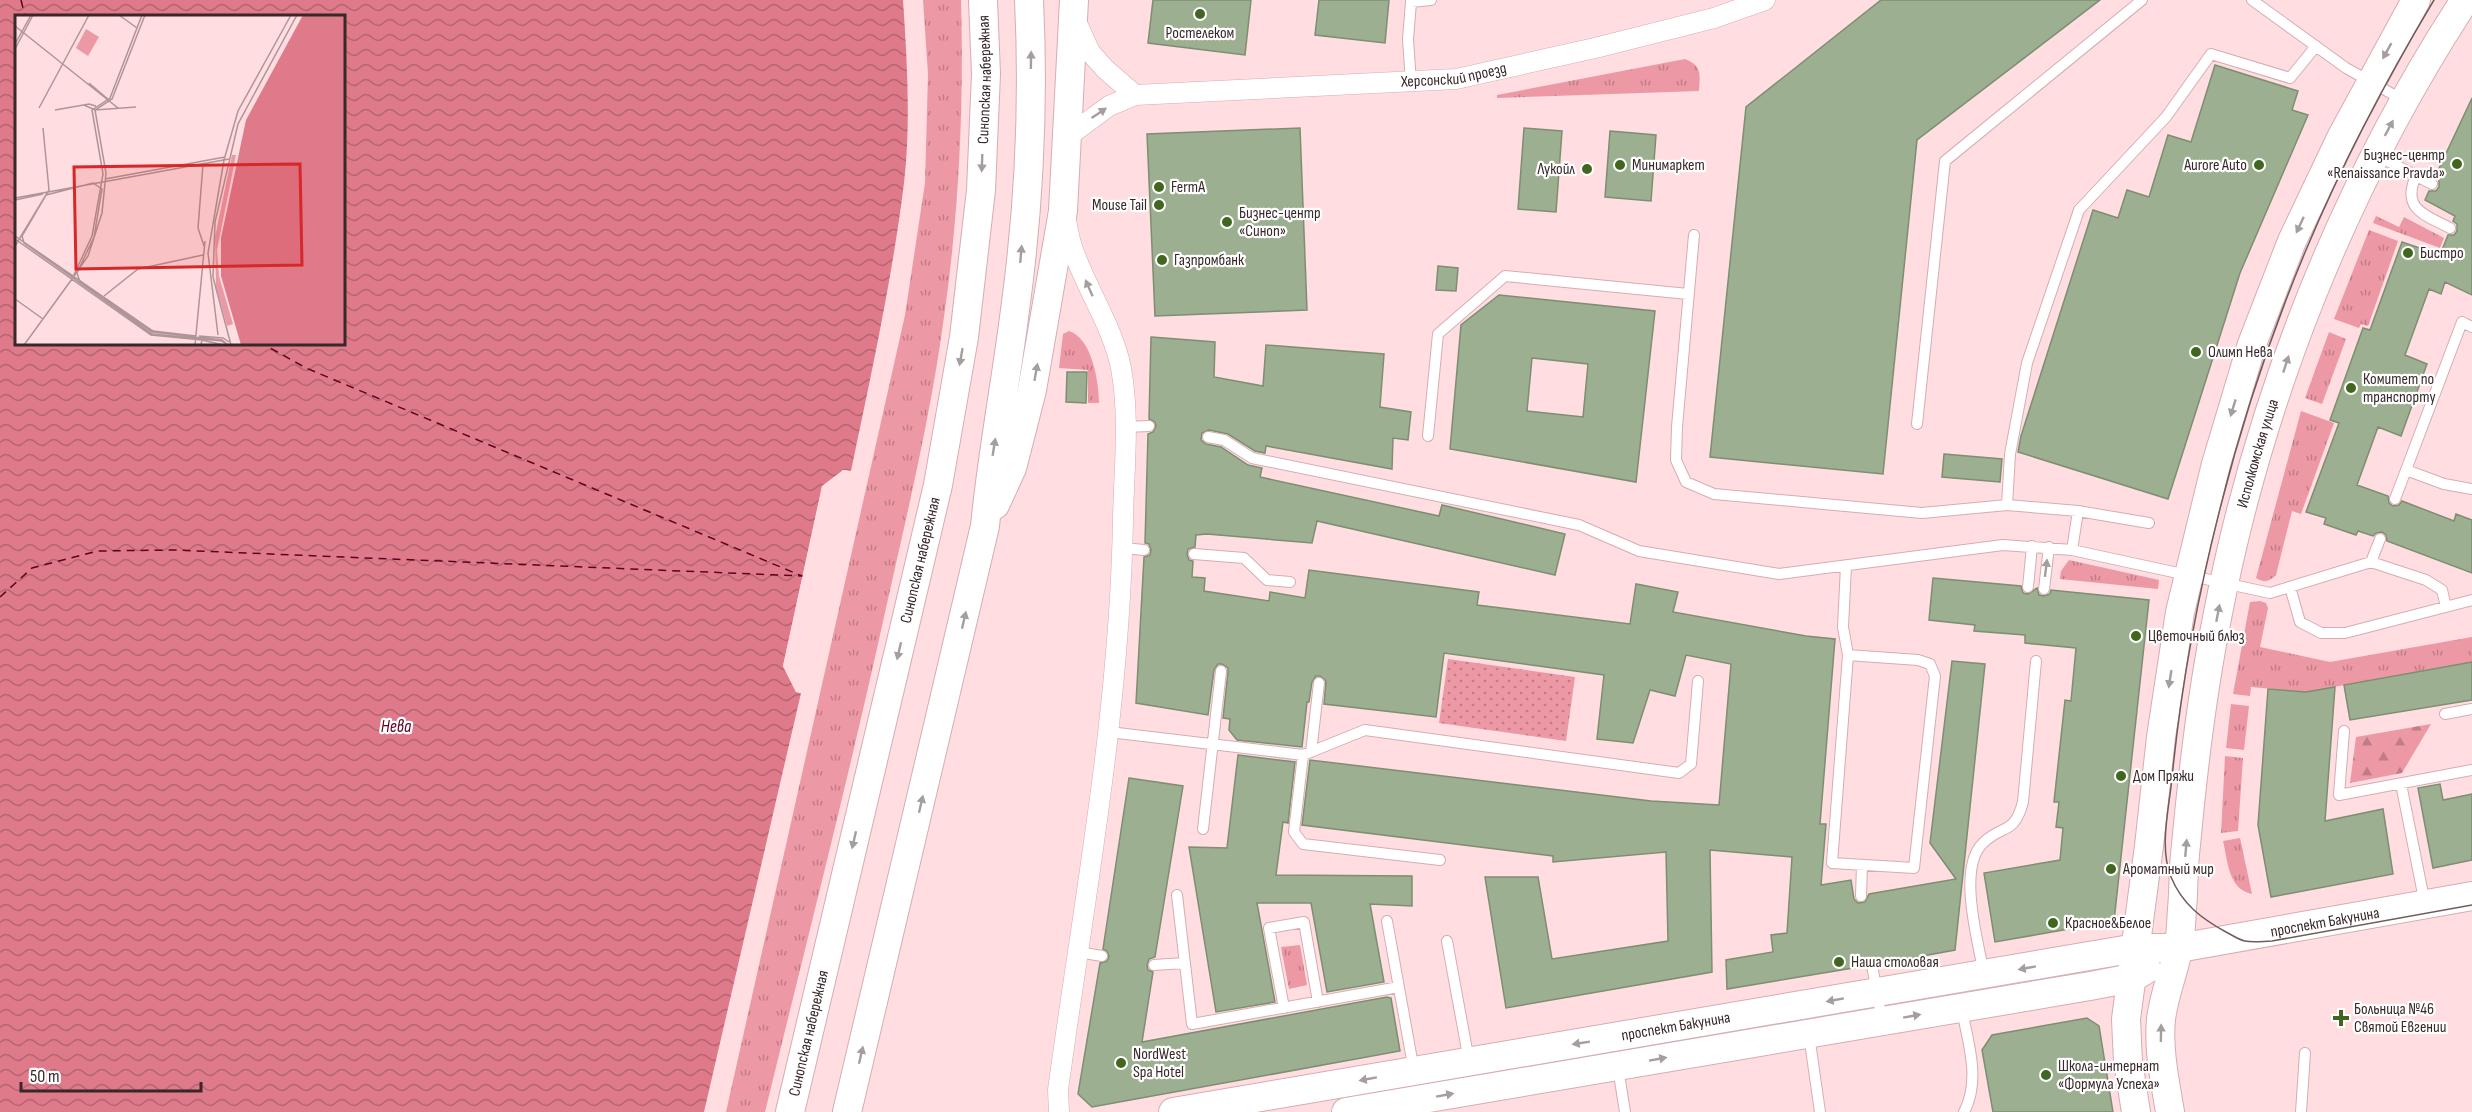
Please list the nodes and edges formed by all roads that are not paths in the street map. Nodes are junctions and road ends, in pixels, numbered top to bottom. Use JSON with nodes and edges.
{"nodes":[{"id":1,"x":983,"y":0,"type":"edge"},
{"id":2,"x":1029,"y":0,"type":"edge"},
{"id":3,"x":1431,"y":0,"type":"edge"},
{"id":4,"x":1765,"y":0,"type":"edge"},
{"id":5,"x":2142,"y":0,"type":"edge"},
{"id":6,"x":2252,"y":0,"type":"edge"},
{"id":7,"x":2416,"y":0,"type":"edge"},
{"id":8,"x":2465,"y":0,"type":"edge"},
{"id":9,"x":1411,"y":1,"type":"edge"},
{"id":10,"x":1074,"y":8,"type":"edge"},
{"id":11,"x":2316,"y":46,"type":"junction"},
{"id":12,"x":2370,"y":82,"type":"junction"},
{"id":13,"x":1411,"y":83,"type":"junction"},
{"id":14,"x":1134,"y":95,"type":"junction"},
{"id":15,"x":2403,"y":100,"type":"junction"},
{"id":16,"x":1067,"y":137,"type":"junction"},
{"id":17,"x":2375,"y":154,"type":"junction"},
{"id":18,"x":2416,"y":176,"type":"junction"},
{"id":19,"x":2432,"y":184,"type":"dead end"},
{"id":20,"x":1064,"y":211,"type":"junction"},
{"id":21,"x":2450,"y":228,"type":"dead end"},
{"id":22,"x":1694,"y":235,"type":"dead end"},
{"id":23,"x":1689,"y":294,"type":"junction"},
{"id":24,"x":2472,"y":327,"type":"edge"},
{"id":25,"x":1917,"y":424,"type":"dead end"},
{"id":26,"x":1149,"y":426,"type":"dead end"},
{"id":27,"x":1125,"y":428,"type":"junction"},
{"id":28,"x":1428,"y":436,"type":"dead end"},
{"id":29,"x":1208,"y":437,"type":"dead end"},
{"id":30,"x":2406,"y":470,"type":"junction"},
{"id":31,"x":2472,"y":489,"type":"edge"},
{"id":32,"x":2395,"y":499,"type":"dead end"},
{"id":33,"x":2007,"y":505,"type":"junction"},
{"id":34,"x":2078,"y":511,"type":"junction"},
{"id":35,"x":2149,"y":523,"type":"dead end"},
{"id":36,"x":986,"y":526,"type":"junction"},
{"id":37,"x":2380,"y":539,"type":"dead end"},
{"id":38,"x":2032,"y":546,"type":"junction"},
{"id":39,"x":2049,"y":547,"type":"junction"},
{"id":40,"x":1123,"y":548,"type":"junction"},
{"id":41,"x":1144,"y":550,"type":"dead end"},
{"id":42,"x":2072,"y":550,"type":"junction"},
{"id":43,"x":1194,"y":554,"type":"dead end"},
{"id":44,"x":2372,"y":562,"type":"junction"},
{"id":45,"x":1846,"y":566,"type":"junction"},
{"id":46,"x":2188,"y":576,"type":"junction"},
{"id":47,"x":1290,"y":582,"type":"dead end"},
{"id":48,"x":2224,"y":583,"type":"junction"},
{"id":49,"x":2028,"y":587,"type":"dead end"},
{"id":50,"x":2290,"y":587,"type":"junction"},
{"id":51,"x":2044,"y":589,"type":"dead end"},
{"id":52,"x":2472,"y":600,"type":"edge"},
{"id":53,"x":2446,"y":607,"type":"junction"},
{"id":54,"x":1848,"y":655,"type":"junction"},
{"id":55,"x":2036,"y":661,"type":"dead end"},
{"id":56,"x":1221,"y":671,"type":"dead end"},
{"id":57,"x":1698,"y":681,"type":"dead end"},
{"id":58,"x":1320,"y":683,"type":"dead end"},
{"id":59,"x":2472,"y":709,"type":"edge"},
{"id":60,"x":2445,"y":714,"type":"dead end"},
{"id":61,"x":2344,"y":731,"type":"dead end"},
{"id":62,"x":1109,"y":732,"type":"junction"},
{"id":63,"x":1214,"y":745,"type":"junction"},
{"id":64,"x":1307,"y":753,"type":"junction"},
{"id":65,"x":2472,"y":770,"type":"edge"},
{"id":66,"x":2401,"y":784,"type":"junction"},
{"id":67,"x":1203,"y":830,"type":"dead end"},
{"id":68,"x":1440,"y":860,"type":"dead end"},
{"id":69,"x":1862,"y":865,"type":"junction"},
{"id":70,"x":1178,"y":895,"type":"dead end"},
{"id":71,"x":1861,"y":896,"type":"dead end"},
{"id":72,"x":2472,"y":897,"type":"edge"},
{"id":73,"x":2425,"y":905,"type":"junction"},
{"id":74,"x":1387,"y":921,"type":"dead end"},
{"id":75,"x":1447,"y":941,"type":"dead end"},
{"id":76,"x":2136,"y":948,"type":"junction"},
{"id":77,"x":2179,"y":948,"type":"junction"},
{"id":78,"x":1078,"y":952,"type":"junction"},
{"id":79,"x":1101,"y":956,"type":"dead end"},
{"id":80,"x":1185,"y":963,"type":"junction"},
{"id":81,"x":1154,"y":964,"type":"dead end"},
{"id":82,"x":1872,"y":965,"type":"dead end"},
{"id":83,"x":2132,"y":978,"type":"junction"},
{"id":84,"x":1399,"y":987,"type":"junction"},
{"id":85,"x":1973,"y":991,"type":"junction"},
{"id":86,"x":1878,"y":993,"type":"junction"},
{"id":87,"x":1318,"y":1002,"type":"junction"},
{"id":88,"x":1284,"y":1008,"type":"junction"},
{"id":89,"x":1806,"y":1020,"type":"junction"},
{"id":90,"x":1882,"y":1021,"type":"junction"},
{"id":91,"x":1616,"y":1052,"type":"junction"},
{"id":92,"x":2305,"y":1053,"type":"dead end"},
{"id":93,"x":1469,"y":1062,"type":"junction"},
{"id":94,"x":1414,"y":1071,"type":"junction"},
{"id":95,"x":790,"y":1112,"type":"edge"},
{"id":96,"x":847,"y":1112,"type":"edge"},
{"id":97,"x":1059,"y":1112,"type":"edge"},
{"id":98,"x":1173,"y":1112,"type":"edge"},
{"id":99,"x":1346,"y":1112,"type":"edge"},
{"id":100,"x":1625,"y":1112,"type":"edge"},
{"id":101,"x":1820,"y":1112,"type":"edge"},
{"id":102,"x":1964,"y":1112,"type":"edge"},
{"id":103,"x":2136,"y":1112,"type":"edge"},
{"id":104,"x":2170,"y":1112,"type":"edge"},
{"id":105,"x":2301,"y":1112,"type":"edge"}],
"edges":[{"from":1,"to":95,"type":"street","name":"Синопская набережная","one_way":true},
{"from":36,"to":2,"type":"street","one_way":true},
{"from":3,"to":9,"type":"lane"},
{"from":4,"to":13,"type":"street","name":"Херсонский проезд"},
{"from":5,"to":25,"type":"lane"},
{"from":6,"to":11,"type":"lane"},
{"from":7,"to":12,"type":"street","one_way":true},
{"from":8,"to":15,"type":"street","name":"Исполкомская улица"},
{"from":9,"to":13,"type":"lane"},
{"from":10,"to":14,"type":"street"},
{"from":10,"to":16,"type":"street"},
{"from":11,"to":12,"type":"lane"},
{"from":11,"to":33,"type":"lane"},
{"from":12,"to":15,"type":"lane"},
{"from":12,"to":46,"type":"street","one_way":true},
{"from":13,"to":14,"type":"street","name":"Херсонский проезд"},
{"from":16,"to":14,"type":"street","name":"Херсонский проезд","one_way":true},
{"from":17,"to":15,"type":"street","name":"Исполкомская улица","one_way":true},
{"from":16,"to":20,"type":"street"},
{"from":17,"to":18,"type":"lane"},
{"from":48,"to":17,"type":"street","name":"Исполкомская улица","one_way":true},
{"from":18,"to":19,"type":"lane"},
{"from":18,"to":21,"type":"lane"},
{"from":27,"to":20,"type":"street","one_way":true},
{"from":36,"to":20,"type":"street","one_way":true},
{"from":22,"to":23,"type":"lane"},
{"from":23,"to":28,"type":"lane"},
{"from":23,"to":33,"type":"lane"},
{"from":24,"to":30,"type":"lane"},
{"from":26,"to":27,"type":"lane"},
{"from":27,"to":40,"type":"street"},
{"from":29,"to":45,"type":"lane"},
{"from":30,"to":31,"type":"lane"},
{"from":30,"to":32,"type":"lane"},
{"from":33,"to":34,"type":"lane"},
{"from":34,"to":35,"type":"lane"},
{"from":34,"to":42,"type":"lane"},
{"from":96,"to":36,"type":"street","one_way":true},
{"from":37,"to":44,"type":"lane"},
{"from":38,"to":39,"type":"lane"},
{"from":38,"to":45,"type":"lane"},
{"from":38,"to":49,"type":"lane"},
{"from":39,"to":42,"type":"lane"},
{"from":51,"to":39,"type":"lane","one_way":true},
{"from":40,"to":41,"type":"lane"},
{"from":40,"to":62,"type":"street"},
{"from":42,"to":46,"type":"lane"},
{"from":43,"to":47,"type":"lane"},
{"from":44,"to":50,"type":"lane"},
{"from":44,"to":53,"type":"lane"},
{"from":45,"to":54,"type":"lane"},
{"from":46,"to":48,"type":"lane"},
{"from":46,"to":76,"type":"street","one_way":true},
{"from":48,"to":50,"type":"lane"},
{"from":77,"to":48,"type":"street","name":"Исполкомская улица","one_way":true},
{"from":50,"to":53,"type":"lane"},
{"from":52,"to":53,"type":"lane"},
{"from":54,"to":69,"type":"lane"},
{"from":54,"to":69,"type":"lane"},
{"from":55,"to":85,"type":"lane"},
{"from":56,"to":63,"type":"lane"},
{"from":57,"to":64,"type":"lane"},
{"from":58,"to":64,"type":"lane"},
{"from":59,"to":60,"type":"lane"},
{"from":61,"to":66,"type":"lane"},
{"from":62,"to":63,"type":"lane"},
{"from":62,"to":78,"type":"street"},
{"from":63,"to":64,"type":"lane"},
{"from":63,"to":67,"type":"lane"},
{"from":64,"to":68,"type":"lane"},
{"from":65,"to":66,"type":"lane"},
{"from":66,"to":73,"type":"lane"},
{"from":69,"to":71,"type":"lane"},
{"from":70,"to":80,"type":"lane"},
{"from":72,"to":73,"type":"street","name":"проспект Бакунина"},
{"from":73,"to":77,"type":"street","name":"проспект Бакунина"},
{"from":74,"to":84,"type":"lane"},
{"from":75,"to":93,"type":"lane"},
{"from":76,"to":77,"type":"street","name":"проспект Бакунина"},
{"from":76,"to":83,"type":"street"},
{"from":76,"to":85,"type":"street","name":"проспект Бакунина","one_way":true},
{"from":77,"to":83,"type":"street","name":"проспект Бакунина"},
{"from":104,"to":77,"type":"street","name":"Исполкомская улица","one_way":true},
{"from":78,"to":79,"type":"lane"},
{"from":78,"to":97,"type":"street"},
{"from":80,"to":81,"type":"lane"},
{"from":80,"to":88,"type":"lane"},
{"from":82,"to":86,"type":"lane"},
{"from":83,"to":85,"type":"street","name":"проспект Бакунина"},
{"from":83,"to":103,"type":"street"},
{"from":84,"to":87,"type":"lane"},
{"from":84,"to":94,"type":"lane"},
{"from":85,"to":86,"type":"street","name":"проспект Бакунина"},
{"from":90,"to":85,"type":"street","name":"проспект Бакунина","one_way":true},
{"from":85,"to":102,"type":"lane"},
{"from":86,"to":89,"type":"street","name":"проспект Бакунина","one_way":true},
{"from":86,"to":90,"type":"lane"},
{"from":87,"to":88,"type":"lane"},
{"from":87,"to":88,"type":"lane"},
{"from":89,"to":90,"type":"street","name":"проспект Бакунина"},
{"from":89,"to":91,"type":"street","name":"проспект Бакунина"},
{"from":89,"to":101,"type":"lane"},
{"from":91,"to":93,"type":"street","name":"проспект Бакунина","one_way":true},
{"from":99,"to":91,"type":"street","name":"проспект Бакунина","one_way":true},
{"from":91,"to":100,"type":"lane"},
{"from":92,"to":105,"type":"lane"},
{"from":93,"to":94,"type":"street","name":"проспект Бакунина"},
{"from":94,"to":98,"type":"street","name":"проспект Бакунина","one_way":true}]}
